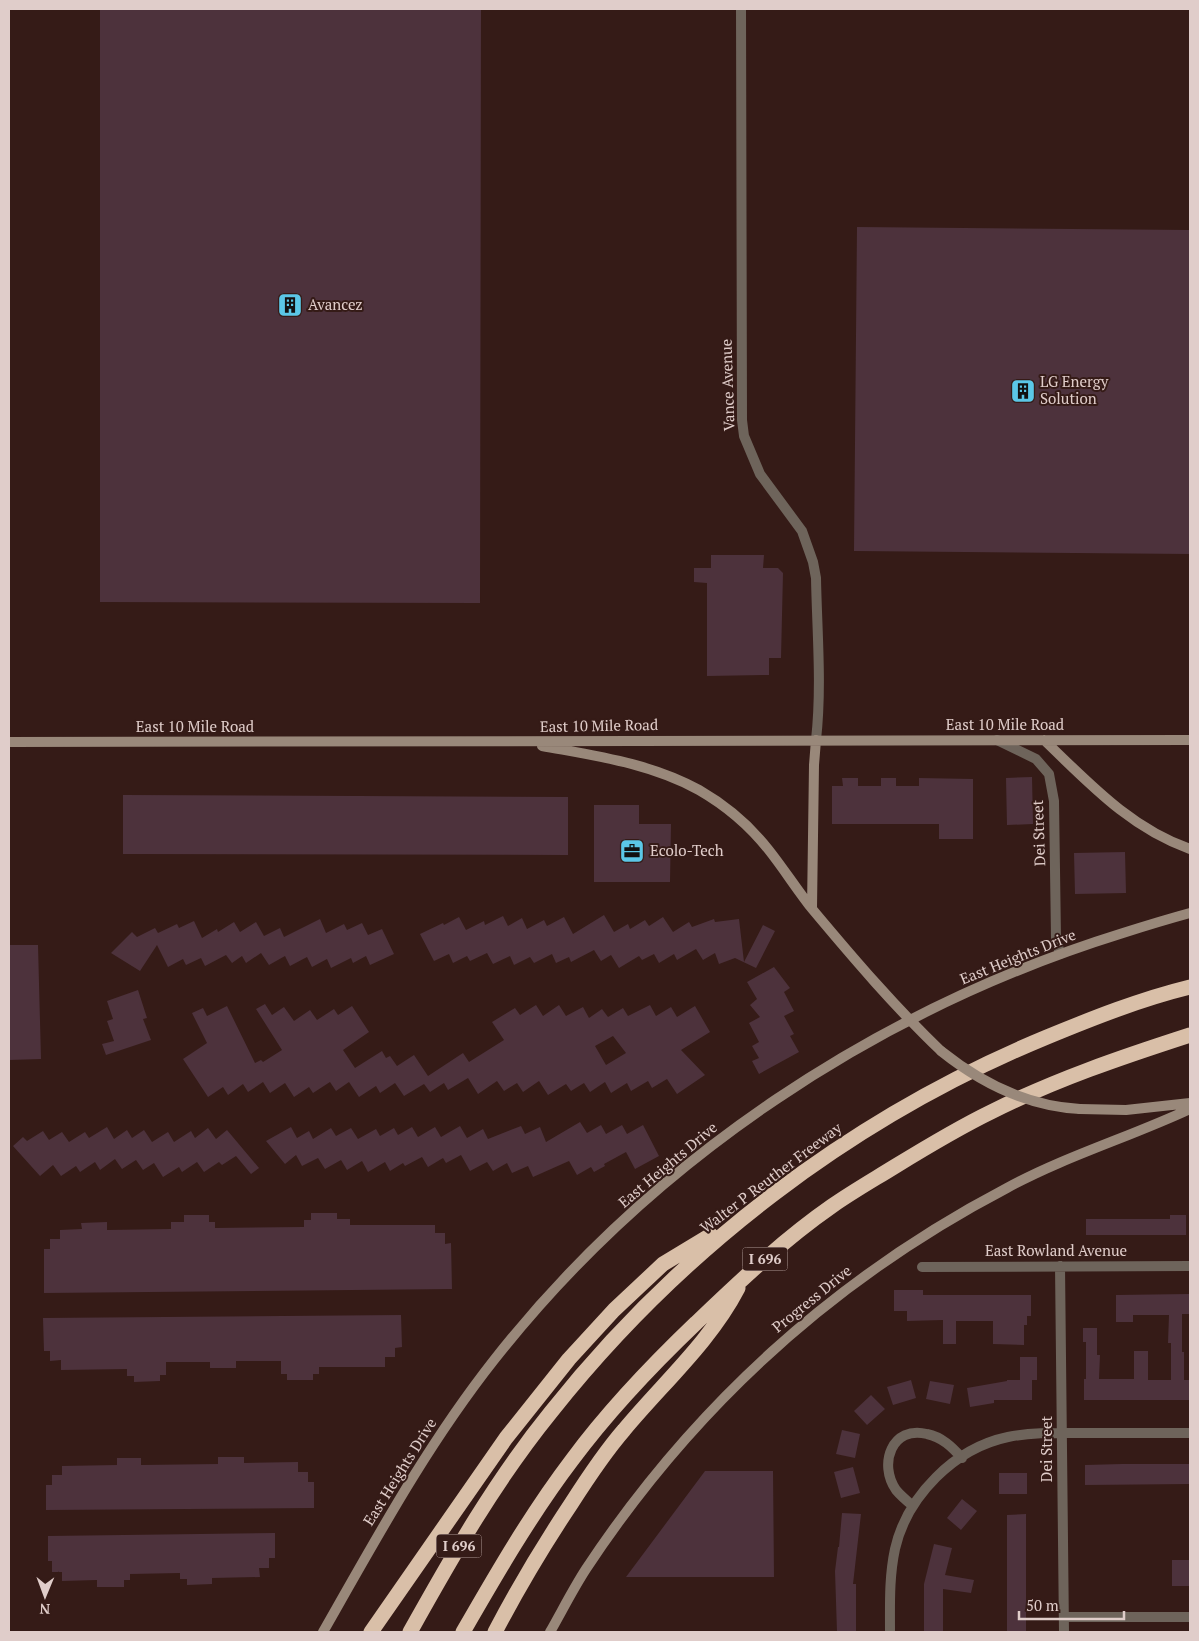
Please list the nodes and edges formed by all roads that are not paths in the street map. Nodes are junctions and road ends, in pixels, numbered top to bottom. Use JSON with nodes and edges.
{"nodes":[{"id":1,"x":741,"y":9,"type":"edge"},
{"id":2,"x":816,"y":740,"type":"junction"},
{"id":3,"x":997,"y":740,"type":"junction"},
{"id":4,"x":1044,"y":740,"type":"junction"},
{"id":5,"x":1190,"y":740,"type":"edge"},
{"id":6,"x":9,"y":742,"type":"edge"},
{"id":7,"x":524,"y":742,"type":"junction"},
{"id":8,"x":1190,"y":849,"type":"edge"},
{"id":9,"x":812,"y":908,"type":"junction"},
{"id":10,"x":1190,"y":913,"type":"edge"},
{"id":11,"x":1060,"y":954,"type":"junction"},
{"id":12,"x":1190,"y":987,"type":"edge"},
{"id":13,"x":909,"y":1020,"type":"junction"},
{"id":14,"x":1190,"y":1035,"type":"edge"},
{"id":15,"x":1190,"y":1103,"type":"edge"},
{"id":16,"x":1190,"y":1108,"type":"edge"},
{"id":17,"x":755,"y":1208,"type":"junction"},
{"id":18,"x":1060,"y":1266,"type":"junction"},
{"id":19,"x":1190,"y":1266,"type":"edge"},
{"id":20,"x":922,"y":1267,"type":"dead end"},
{"id":21,"x":745,"y":1276,"type":"junction"},
{"id":22,"x":1062,"y":1433,"type":"junction"},
{"id":23,"x":1190,"y":1433,"type":"edge"},
{"id":24,"x":962,"y":1458,"type":"junction"},
{"id":25,"x":912,"y":1506,"type":"junction"},
{"id":26,"x":1064,"y":1617,"type":"junction"},
{"id":27,"x":1190,"y":1617,"type":"edge"},
{"id":28,"x":323,"y":1632,"type":"edge"},
{"id":29,"x":371,"y":1632,"type":"edge"},
{"id":30,"x":410,"y":1632,"type":"edge"},
{"id":31,"x":463,"y":1632,"type":"edge"},
{"id":32,"x":495,"y":1632,"type":"edge"},
{"id":33,"x":550,"y":1632,"type":"edge"},
{"id":34,"x":890,"y":1632,"type":"edge"},
{"id":35,"x":1064,"y":1632,"type":"edge"}],
"edges":[{"from":1,"to":2,"type":"street","name":"Vance Avenue"},
{"from":2,"to":3,"type":"main road","name":"East 10 Mile Road"},
{"from":2,"to":7,"type":"main road","name":"East 10 Mile Road"},
{"from":2,"to":9,"type":"main road"},
{"from":3,"to":4,"type":"main road","name":"East 10 Mile Road"},
{"from":3,"to":11,"type":"street","name":"Dei Street"},
{"from":4,"to":5,"type":"main road","name":"East 10 Mile Road"},
{"from":4,"to":8,"type":"main road"},
{"from":6,"to":7,"type":"main road","name":"East 10 Mile Road"},
{"from":7,"to":9,"type":"main road"},
{"from":9,"to":13,"type":"main road"},
{"from":10,"to":11,"type":"main road","name":"East Heights Drive"},
{"from":11,"to":13,"type":"main road","name":"East Heights Drive"},
{"from":12,"to":17,"type":"highway","name":"Walter P Reuther Freeway","number":"I 696"},
{"from":13,"to":15,"type":"main road","bridge":true},
{"from":13,"to":28,"type":"main road","name":"East Heights Drive"},
{"from":14,"to":21,"type":"highway","number":"I 696"},
{"from":16,"to":33,"type":"main road","name":"Progress Drive"},
{"from":17,"to":29,"type":"highway"},
{"from":17,"to":30,"type":"highway","name":"Walter P Reuther Freeway","number":"I 696"},
{"from":18,"to":19,"type":"street","name":"East Rowland Avenue"},
{"from":18,"to":20,"type":"street","name":"East Rowland Avenue"},
{"from":18,"to":22,"type":"street","name":"Dei Street"},
{"from":21,"to":31,"type":"highway","number":"I 696"},
{"from":21,"to":32,"type":"highway"},
{"from":22,"to":23,"type":"street"},
{"from":22,"to":24,"type":"street"},
{"from":22,"to":26,"type":"street","name":"Dei Street"},
{"from":24,"to":25,"type":"street"},
{"from":24,"to":25,"type":"street"},
{"from":25,"to":34,"type":"street"},
{"from":26,"to":27,"type":"street"},
{"from":26,"to":35,"type":"street","name":"Dei Street"}]}
